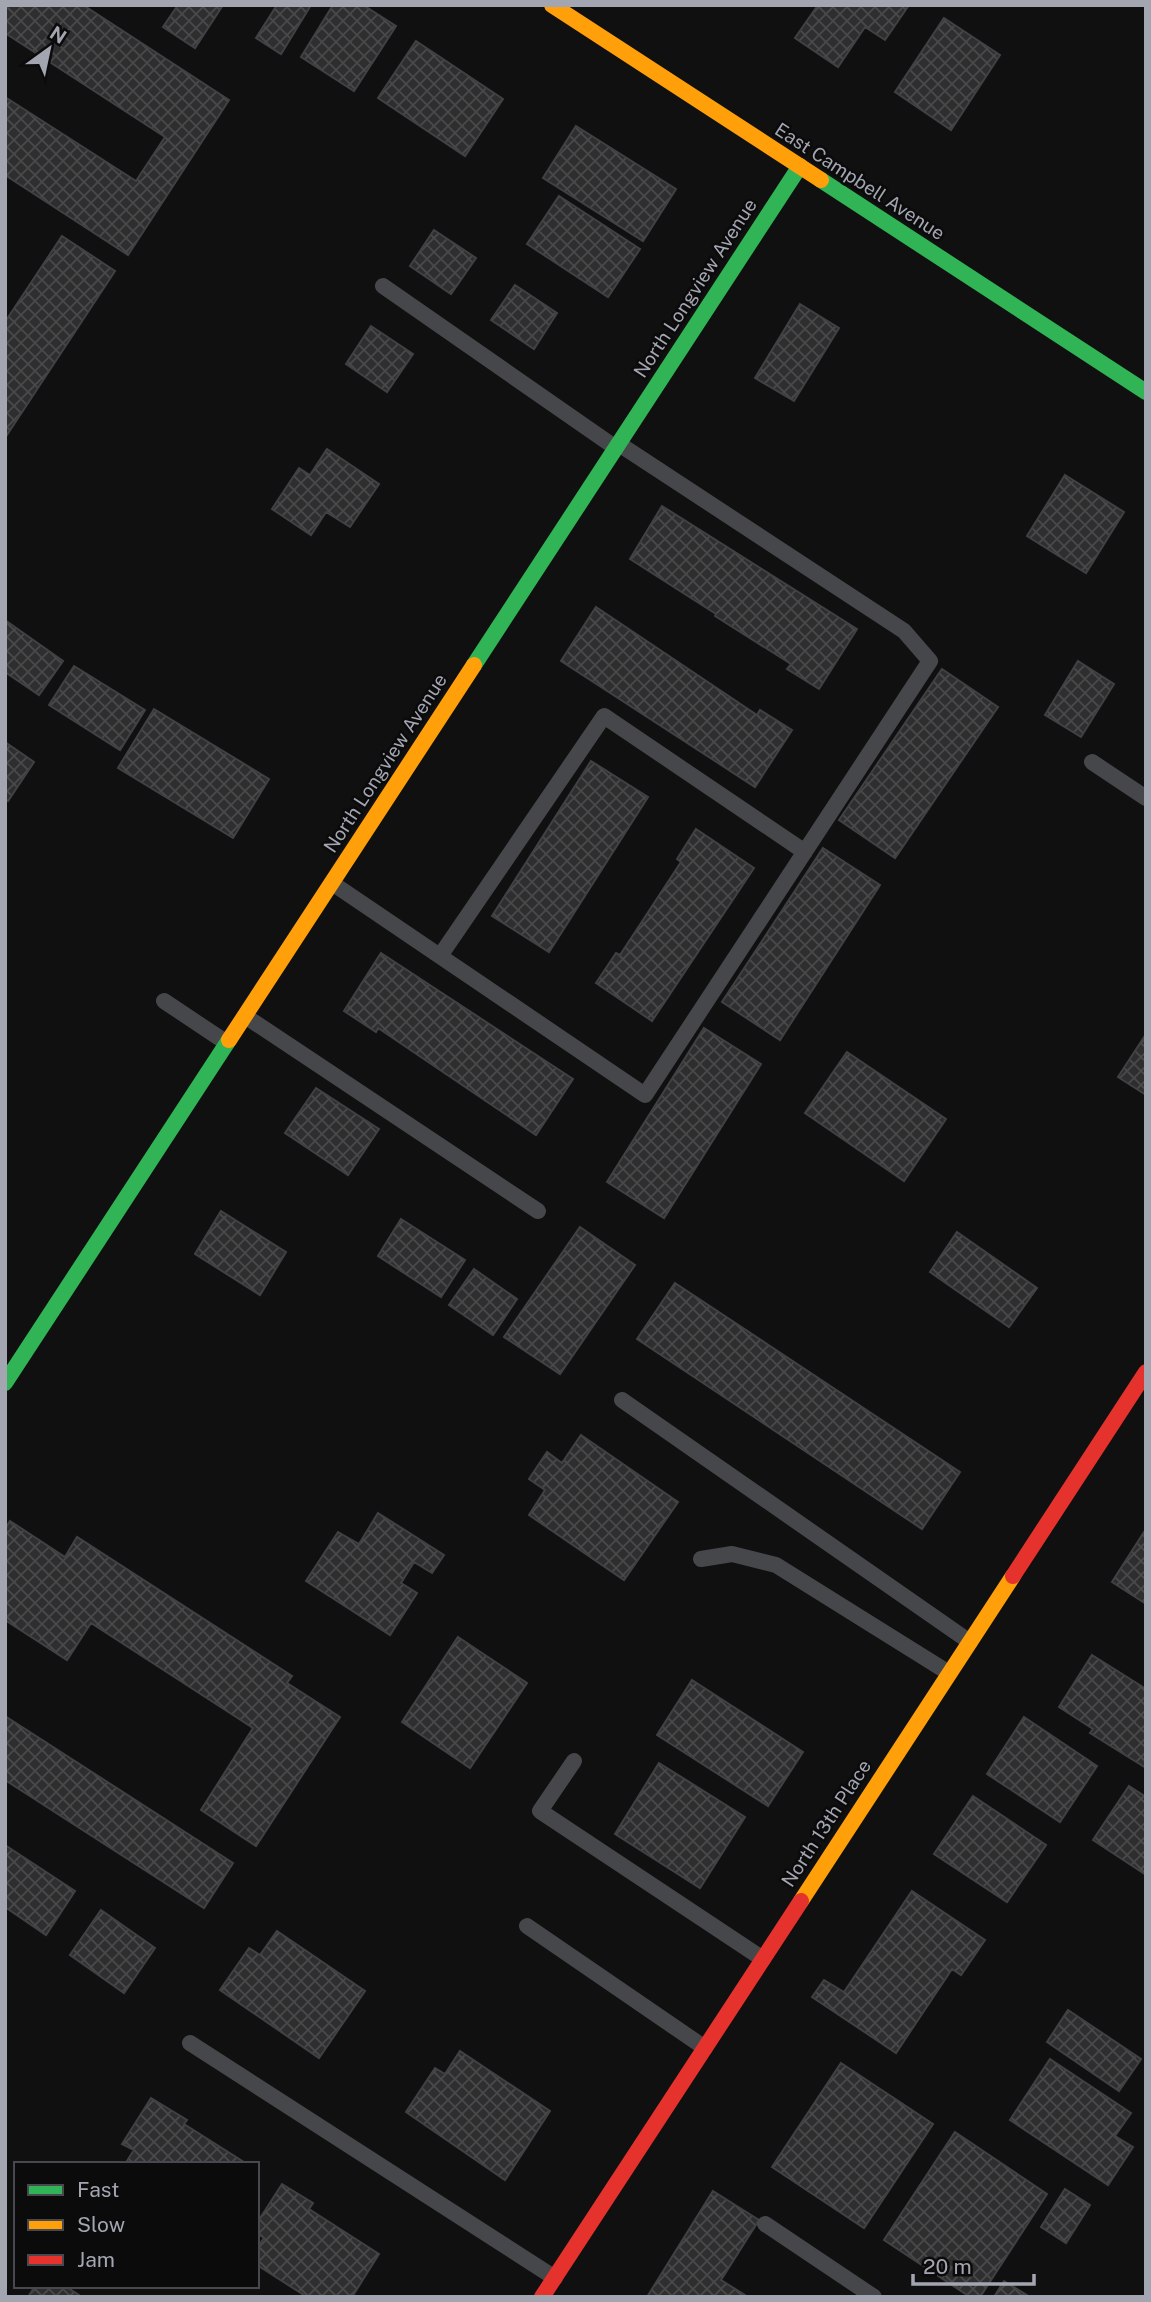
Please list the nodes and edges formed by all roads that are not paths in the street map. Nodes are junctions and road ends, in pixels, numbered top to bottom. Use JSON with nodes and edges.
{"nodes":[{"id":1,"x":552,"y":5,"type":"edge"},
{"id":2,"x":800,"y":166,"type":"junction"},
{"id":3,"x":383,"y":286,"type":"dead end"},
{"id":4,"x":1146,"y":392,"type":"edge"},
{"id":5,"x":617,"y":446,"type":"junction"},
{"id":6,"x":1091,"y":762,"type":"dead end"},
{"id":7,"x":1146,"y":799,"type":"edge"},
{"id":8,"x":805,"y":852,"type":"junction"},
{"id":9,"x":332,"y":883,"type":"junction"},
{"id":10,"x":440,"y":956,"type":"junction"},
{"id":11,"x":164,"y":1001,"type":"dead end"},
{"id":12,"x":245,"y":1016,"type":"junction"},
{"id":13,"x":227,"y":1043,"type":"junction"},
{"id":14,"x":538,"y":1211,"type":"dead end"},
{"id":15,"x":1146,"y":1372,"type":"edge"},
{"id":16,"x":5,"y":1383,"type":"edge"},
{"id":17,"x":622,"y":1400,"type":"dead end"},
{"id":18,"x":702,"y":1559,"type":"dead end"},
{"id":19,"x":970,"y":1642,"type":"junction"},
{"id":20,"x":949,"y":1673,"type":"junction"},
{"id":21,"x":574,"y":1761,"type":"dead end"},
{"id":22,"x":527,"y":1926,"type":"dead end"},
{"id":23,"x":763,"y":1959,"type":"junction"},
{"id":24,"x":190,"y":2043,"type":"dead end"},
{"id":25,"x":705,"y":2048,"type":"junction"},
{"id":26,"x":765,"y":2224,"type":"dead end"},
{"id":27,"x":555,"y":2278,"type":"junction"},
{"id":28,"x":542,"y":2297,"type":"edge"},
{"id":29,"x":873,"y":2297,"type":"edge"}],
"edges":[{"from":1,"to":2,"type":"street","name":"East Campbell Avenue"},
{"from":2,"to":4,"type":"street","name":"East Campbell Avenue"},
{"from":2,"to":5,"type":"street","name":"North Longview Avenue"},
{"from":3,"to":5,"type":"lane"},
{"from":5,"to":8,"type":"lane"},
{"from":5,"to":9,"type":"street","name":"North Longview Avenue"},
{"from":6,"to":7,"type":"lane"},
{"from":8,"to":10,"type":"lane"},
{"from":8,"to":10,"type":"lane"},
{"from":9,"to":10,"type":"lane"},
{"from":9,"to":12,"type":"street","name":"North Longview Avenue"},
{"from":11,"to":13,"type":"lane"},
{"from":12,"to":13,"type":"street","name":"North Longview Avenue"},
{"from":12,"to":14,"type":"lane"},
{"from":13,"to":16,"type":"street","name":"North Longview Avenue"},
{"from":15,"to":19,"type":"street","name":"North 13th Place"},
{"from":17,"to":19,"type":"lane"},
{"from":18,"to":20,"type":"lane"},
{"from":19,"to":20,"type":"street","name":"North 13th Place"},
{"from":20,"to":23,"type":"street","name":"North 13th Place"},
{"from":21,"to":23,"type":"lane"},
{"from":22,"to":25,"type":"lane"},
{"from":23,"to":25,"type":"street","name":"North 13th Place"},
{"from":24,"to":27,"type":"lane"},
{"from":25,"to":27,"type":"street","name":"North 13th Place"},
{"from":26,"to":29,"type":"lane"},
{"from":27,"to":28,"type":"street","name":"North 13th Place"}]}
